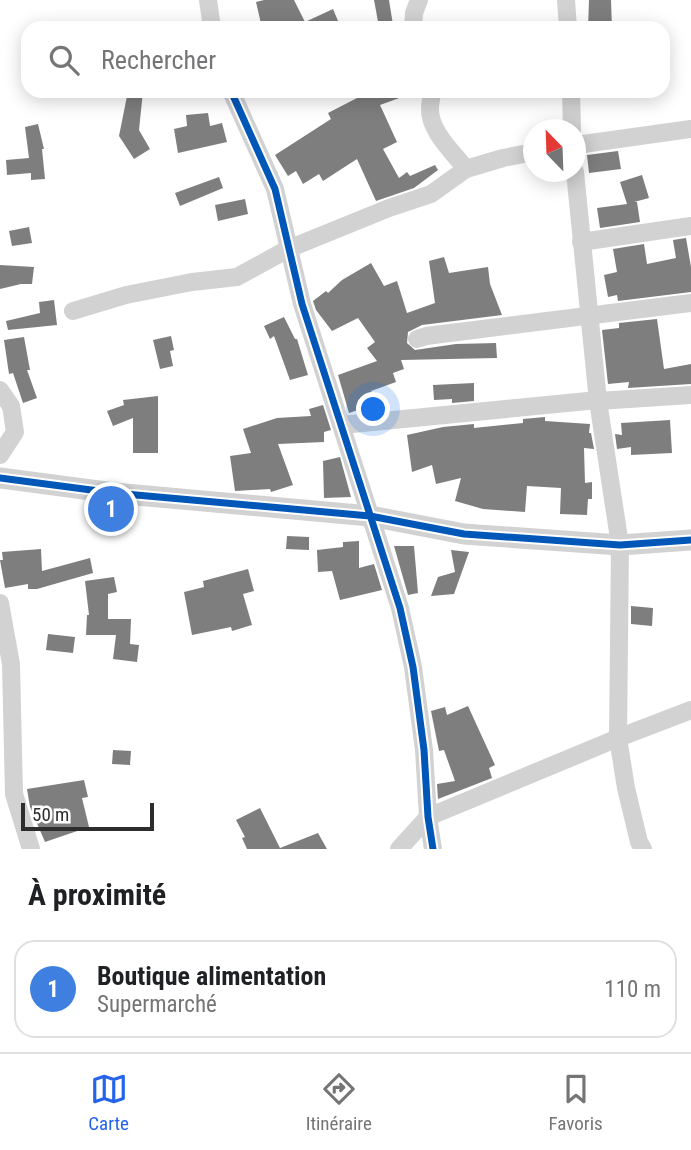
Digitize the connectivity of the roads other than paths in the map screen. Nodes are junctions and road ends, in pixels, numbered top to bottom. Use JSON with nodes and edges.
{"nodes":[{"id":1,"x":208,"y":0,"type":"edge"},
{"id":2,"x":419,"y":0,"type":"edge"},
{"id":3,"x":566,"y":0,"type":"edge"},
{"id":4,"x":211,"y":21,"type":"edge"},
{"id":5,"x":413,"y":21,"type":"edge"},
{"id":6,"x":568,"y":21,"type":"edge"},
{"id":7,"x":234,"y":98,"type":"edge"},
{"id":8,"x":431,"y":98,"type":"edge"},
{"id":9,"x":571,"y":98,"type":"edge"},
{"id":10,"x":572,"y":119,"type":"edge"},
{"id":11,"x":691,"y":129,"type":"edge"},
{"id":12,"x":586,"y":144,"type":"edge"},
{"id":13,"x":523,"y":154,"type":"edge"},
{"id":14,"x":466,"y":169,"type":"junction"},
{"id":15,"x":576,"y":182,"type":"edge"},
{"id":16,"x":691,"y":226,"type":"edge"},
{"id":17,"x":581,"y":242,"type":"junction"},
{"id":18,"x":288,"y":249,"type":"junction"},
{"id":19,"x":691,"y":303,"type":"edge"},
{"id":20,"x":73,"y":311,"type":"dead end"},
{"id":21,"x":590,"y":315,"type":"junction"},
{"id":22,"x":417,"y":340,"type":"dead end"},
{"id":23,"x":0,"y":390,"type":"edge"},
{"id":24,"x":691,"y":395,"type":"edge"},
{"id":25,"x":598,"y":401,"type":"junction"},
{"id":26,"x":342,"y":425,"type":"junction"},
{"id":27,"x":0,"y":455,"type":"edge"},
{"id":28,"x":0,"y":478,"type":"edge"},
{"id":29,"x":370,"y":516,"type":"junction"},
{"id":30,"x":691,"y":540,"type":"edge"},
{"id":31,"x":620,"y":545,"type":"junction"},
{"id":32,"x":0,"y":603,"type":"edge"},
{"id":33,"x":691,"y":710,"type":"edge"},
{"id":34,"x":618,"y":738,"type":"junction"},
{"id":35,"x":428,"y":817,"type":"junction"},
{"id":36,"x":31,"y":849,"type":"edge"},
{"id":37,"x":399,"y":849,"type":"edge"},
{"id":38,"x":433,"y":849,"type":"edge"},
{"id":39,"x":643,"y":849,"type":"edge"}],
"edges":[{"from":1,"to":4,"type":"street"},
{"from":2,"to":5,"type":"street"},
{"from":3,"to":6,"type":"street"},
{"from":7,"to":18,"type":"street"},
{"from":8,"to":14,"type":"street"},
{"from":9,"to":10,"type":"street"},
{"from":11,"to":12,"type":"street"},
{"from":13,"to":14,"type":"street"},
{"from":14,"to":18,"type":"street"},
{"from":15,"to":17,"type":"street"},
{"from":16,"to":17,"type":"street"},
{"from":17,"to":21,"type":"street"},
{"from":18,"to":20,"type":"street"},
{"from":18,"to":26,"type":"street"},
{"from":19,"to":21,"type":"street"},
{"from":21,"to":22,"type":"street"},
{"from":21,"to":25,"type":"street"},
{"from":23,"to":27,"type":"street"},
{"from":24,"to":25,"type":"street"},
{"from":25,"to":26,"type":"street"},
{"from":25,"to":31,"type":"street"},
{"from":26,"to":29,"type":"street"},
{"from":28,"to":29,"type":"street"},
{"from":29,"to":31,"type":"street"},
{"from":29,"to":35,"type":"street"},
{"from":30,"to":31,"type":"street"},
{"from":31,"to":34,"type":"street"},
{"from":32,"to":36,"type":"street"},
{"from":33,"to":34,"type":"street"},
{"from":34,"to":35,"type":"street"},
{"from":34,"to":39,"type":"street"},
{"from":35,"to":37,"type":"street"},
{"from":35,"to":38,"type":"street"}]}
